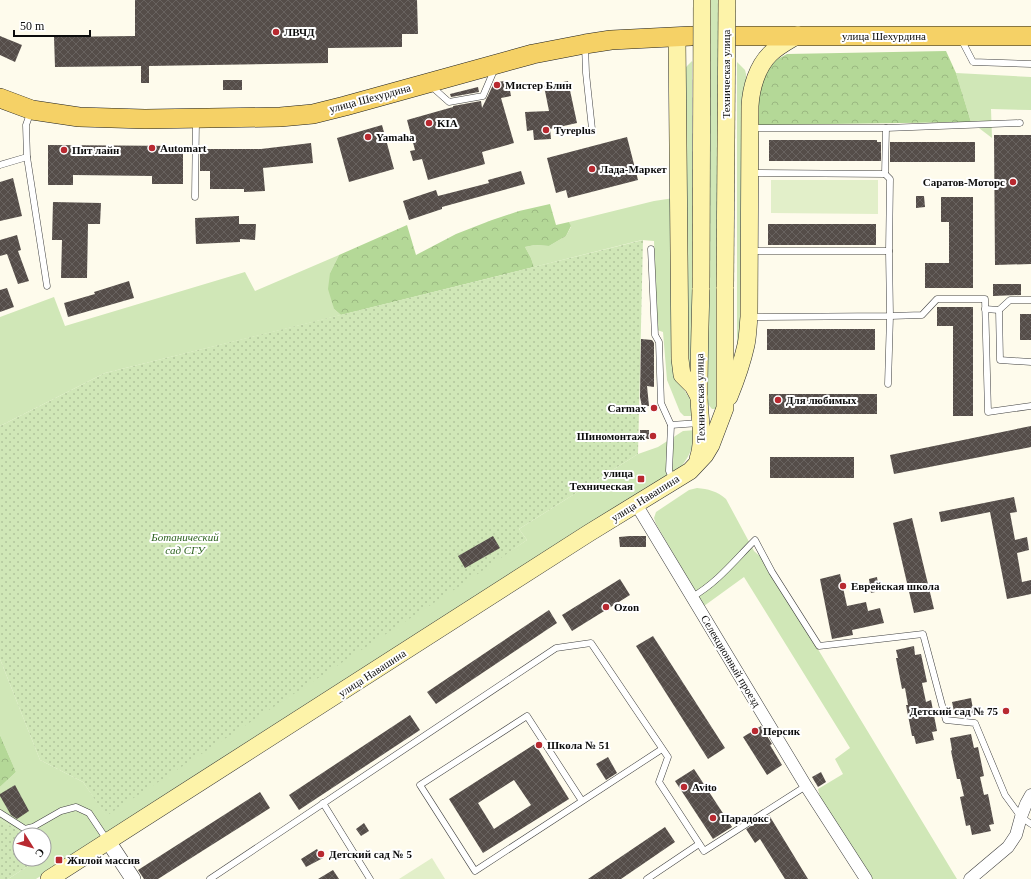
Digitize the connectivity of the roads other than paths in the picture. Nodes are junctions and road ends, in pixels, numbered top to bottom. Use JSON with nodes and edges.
{"nodes":[{"id":1,"x":702,"y":0,"type":"edge"},
{"id":2,"x":727,"y":0,"type":"edge"},
{"id":3,"x":684,"y":36,"type":"joint"},
{"id":4,"x":737,"y":36,"type":"tunnel mouth"},
{"id":5,"x":798,"y":36,"type":"junction"},
{"id":6,"x":959,"y":36,"type":"junction"},
{"id":7,"x":1031,"y":36,"type":"edge"},
{"id":8,"x":585,"y":44,"type":"junction"},
{"id":9,"x":497,"y":64,"type":"junction"},
{"id":10,"x":1031,"y":64,"type":"edge"},
{"id":11,"x":427,"y":83,"type":"junction"},
{"id":12,"x":0,"y":98,"type":"edge"},
{"id":13,"x":38,"y":111,"type":"junction"},
{"id":14,"x":196,"y":119,"type":"junction"},
{"id":15,"x":1020,"y":123,"type":"dead end"},
{"id":16,"x":750,"y":128,"type":"junction"},
{"id":17,"x":886,"y":128,"type":"junction"},
{"id":18,"x":592,"y":129,"type":"dead end"},
{"id":19,"x":28,"y":157,"type":"junction"},
{"id":20,"x":0,"y":164,"type":"edge"},
{"id":21,"x":750,"y":173,"type":"junction"},
{"id":22,"x":885,"y":174,"type":"junction"},
{"id":23,"x":194,"y":197,"type":"dead end"},
{"id":24,"x":651,"y":249,"type":"dead end"},
{"id":25,"x":749,"y":251,"type":"junction"},
{"id":26,"x":889,"y":251,"type":"junction"},
{"id":27,"x":47,"y":286,"type":"dead end"},
{"id":28,"x":1031,"y":300,"type":"edge"},
{"id":29,"x":985,"y":309,"type":"junction"},
{"id":30,"x":999,"y":310,"type":"junction"},
{"id":31,"x":890,"y":316,"type":"junction"},
{"id":32,"x":749,"y":317,"type":"junction"},
{"id":33,"x":1031,"y":362,"type":"edge"},
{"id":34,"x":888,"y":384,"type":"dead end"},
{"id":35,"x":1031,"y":406,"type":"edge"},
{"id":36,"x":700,"y":410,"type":"junction"},
{"id":37,"x":724,"y":410,"type":"junction"},
{"id":38,"x":671,"y":425,"type":"junction"},
{"id":39,"x":696,"y":466,"type":"junction"},
{"id":40,"x":674,"y":481,"type":"junction"},
{"id":41,"x":636,"y":504,"type":"junction"},
{"id":42,"x":692,"y":597,"type":"junction"},
{"id":43,"x":662,"y":750,"type":"junction"},
{"id":44,"x":806,"y":786,"type":"junction"},
{"id":45,"x":1031,"y":795,"type":"edge"},
{"id":46,"x":582,"y":802,"type":"junction"},
{"id":47,"x":324,"y":803,"type":"junction"},
{"id":48,"x":0,"y":813,"type":"edge"},
{"id":49,"x":1021,"y":817,"type":"junction"},
{"id":50,"x":1031,"y":824,"type":"edge"},
{"id":51,"x":108,"y":841,"type":"junction"},
{"id":52,"x":700,"y":844,"type":"junction"},
{"id":53,"x":48,"y":879,"type":"edge"},
{"id":54,"x":133,"y":879,"type":"edge"},
{"id":55,"x":210,"y":879,"type":"edge"},
{"id":56,"x":370,"y":879,"type":"edge"},
{"id":57,"x":647,"y":879,"type":"edge"},
{"id":58,"x":866,"y":879,"type":"edge"},
{"id":59,"x":970,"y":879,"type":"edge"}],
"edges":[{"from":1,"to":36,"type":"main road","name":"Техническая улица","bridge":true},
{"from":2,"to":37,"type":"main road","name":"Техническая улица","bridge":true},
{"from":3,"to":8,"type":"main road","name":"улица Шехурдина"},
{"from":3,"to":36,"type":"main road"},
{"from":4,"to":5,"type":"main road","name":"улица Шехурдина"},
{"from":5,"to":6,"type":"main road","name":"улица Шехурдина"},
{"from":5,"to":16,"type":"main road"},
{"from":6,"to":7,"type":"main road","name":"улица Шехурдина"},
{"from":6,"to":10,"type":"lane"},
{"from":8,"to":9,"type":"main road","name":"улица Шехурдина"},
{"from":8,"to":18,"type":"lane"},
{"from":9,"to":11,"type":"main road","name":"улица Шехурдина"},
{"from":9,"to":11,"type":"lane"},
{"from":11,"to":14,"type":"main road","name":"улица Шехурдина"},
{"from":12,"to":13,"type":"main road","name":"улица Шехурдина"},
{"from":13,"to":14,"type":"main road","name":"улица Шехурдина"},
{"from":13,"to":19,"type":"lane"},
{"from":14,"to":23,"type":"lane"},
{"from":15,"to":17,"type":"lane"},
{"from":16,"to":17,"type":"lane"},
{"from":16,"to":21,"type":"main road"},
{"from":17,"to":22,"type":"lane"},
{"from":19,"to":20,"type":"lane"},
{"from":19,"to":27,"type":"lane"},
{"from":21,"to":22,"type":"lane"},
{"from":21,"to":25,"type":"main road"},
{"from":22,"to":26,"type":"lane"},
{"from":24,"to":38,"type":"lane"},
{"from":25,"to":26,"type":"lane"},
{"from":25,"to":32,"type":"main road"},
{"from":26,"to":31,"type":"lane"},
{"from":28,"to":30,"type":"lane"},
{"from":29,"to":30,"type":"lane"},
{"from":29,"to":31,"type":"lane"},
{"from":29,"to":35,"type":"lane"},
{"from":30,"to":33,"type":"lane"},
{"from":31,"to":32,"type":"lane"},
{"from":31,"to":34,"type":"lane"},
{"from":32,"to":37,"type":"main road"},
{"from":36,"to":37,"type":"street"},
{"from":36,"to":38,"type":"lane"},
{"from":36,"to":39,"type":"main road","name":"Техническая улица"},
{"from":37,"to":39,"type":"main road","name":"Техническая улица"},
{"from":38,"to":40,"type":"lane"},
{"from":39,"to":40,"type":"main road","name":"улица Навашина"},
{"from":40,"to":41,"type":"main road","name":"улица Навашина"},
{"from":41,"to":42,"type":"street","name":"Селекционный проезд"},
{"from":41,"to":51,"type":"main road","name":"улица Навашина"},
{"from":42,"to":44,"type":"street","name":"Селекционный проезд"},
{"from":42,"to":49,"type":"lane"},
{"from":43,"to":46,"type":"lane"},
{"from":43,"to":47,"type":"lane"},
{"from":43,"to":52,"type":"lane"},
{"from":44,"to":52,"type":"lane"},
{"from":44,"to":58,"type":"street","name":"Селекционный проезд"},
{"from":45,"to":49,"type":"street"},
{"from":46,"to":46,"type":"lane"},
{"from":47,"to":55,"type":"lane"},
{"from":47,"to":56,"type":"lane"},
{"from":48,"to":51,"type":"lane"},
{"from":49,"to":50,"type":"lane"},
{"from":49,"to":59,"type":"street"},
{"from":51,"to":53,"type":"main road","name":"улица Навашина"},
{"from":51,"to":54,"type":"street"},
{"from":52,"to":57,"type":"lane"}]}
